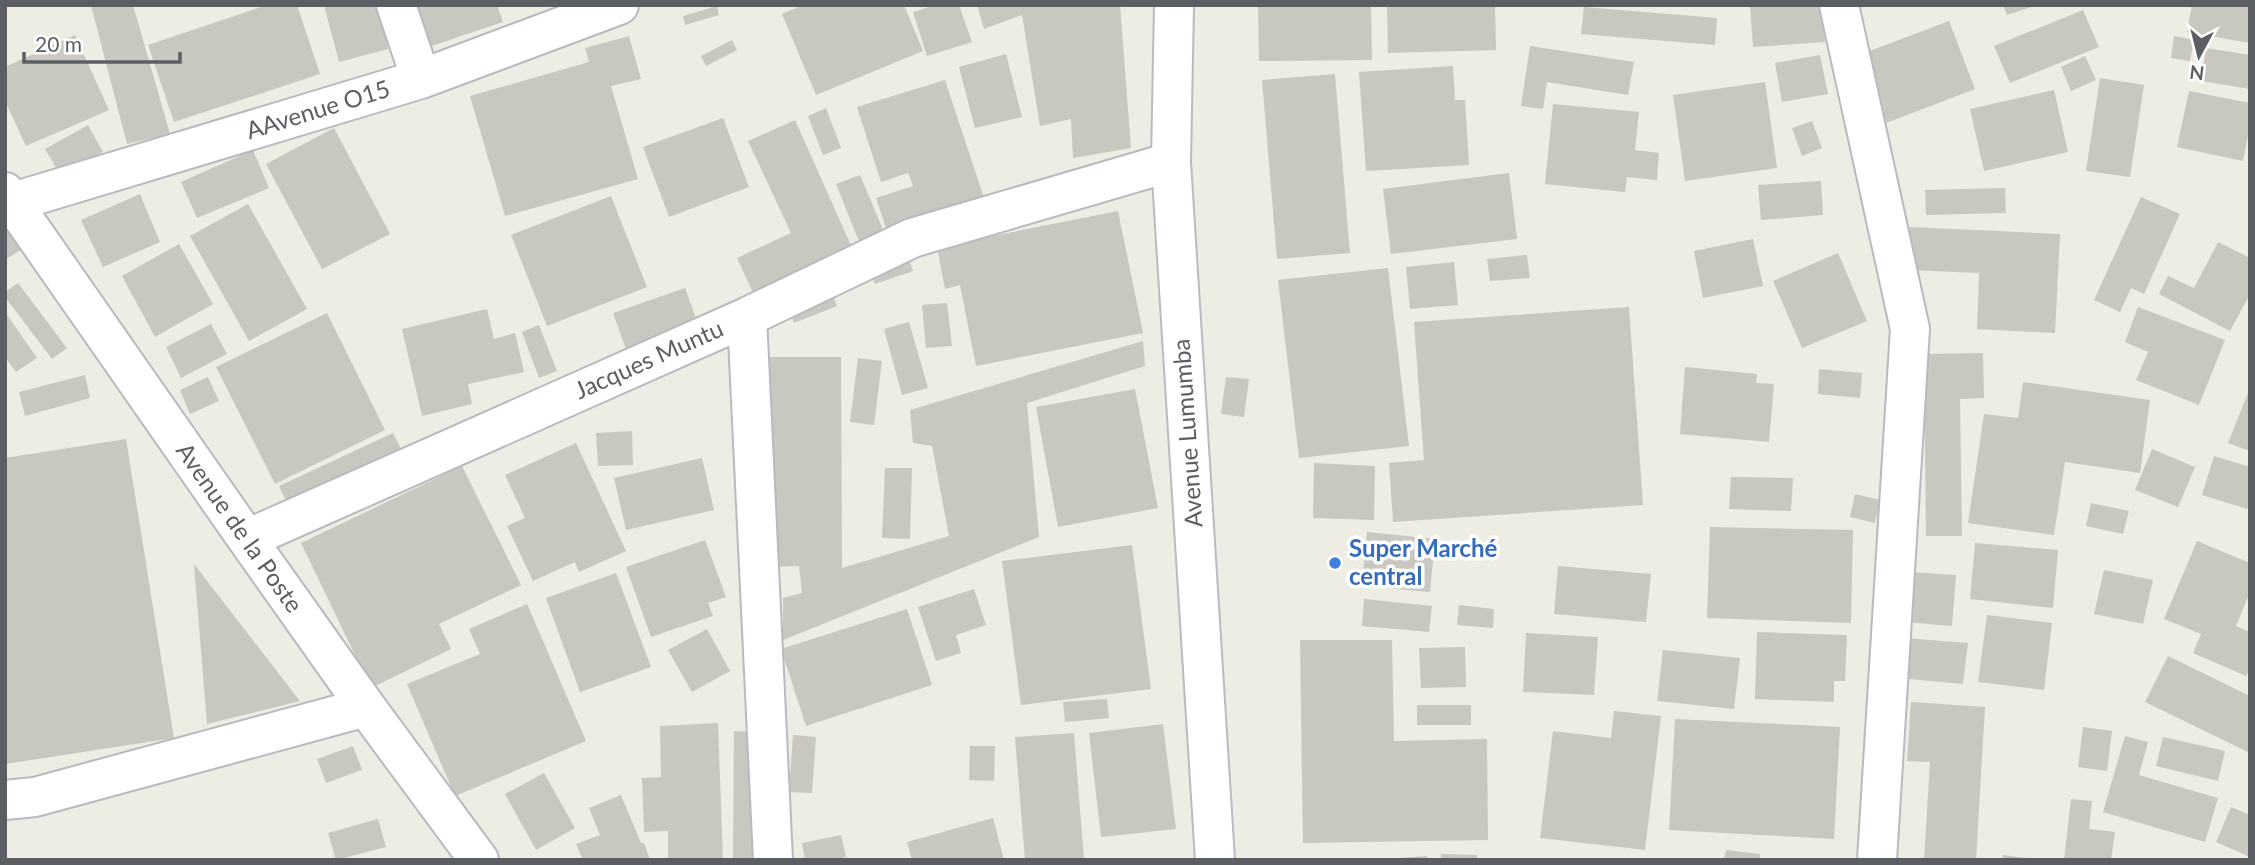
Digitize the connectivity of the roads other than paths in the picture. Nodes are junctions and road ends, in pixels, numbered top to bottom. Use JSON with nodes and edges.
{"nodes":[{"id":1,"x":396,"y":5,"type":"edge"},
{"id":2,"x":619,"y":5,"type":"edge"},
{"id":3,"x":1174,"y":5,"type":"edge"},
{"id":4,"x":1839,"y":5,"type":"edge"},
{"id":5,"x":421,"y":79,"type":"junction"},
{"id":6,"x":1171,"y":162,"type":"junction"},
{"id":7,"x":9,"y":197,"type":"edge"},
{"id":8,"x":747,"y":317,"type":"junction"},
{"id":9,"x":247,"y":540,"type":"junction"},
{"id":10,"x":366,"y":707,"type":"junction"},
{"id":11,"x":5,"y":800,"type":"edge"},
{"id":12,"x":479,"y":860,"type":"edge"},
{"id":13,"x":773,"y":860,"type":"edge"},
{"id":14,"x":1215,"y":860,"type":"edge"},
{"id":15,"x":1877,"y":860,"type":"edge"}],
"edges":[{"from":1,"to":5,"type":"street"},
{"from":2,"to":5,"type":"street","name":"AAvenue O15"},
{"from":3,"to":6,"type":"street","name":"Avenue Lumumba"},
{"from":4,"to":15,"type":"street"},
{"from":5,"to":7,"type":"street","name":"AAvenue O15"},
{"from":6,"to":8,"type":"street"},
{"from":6,"to":14,"type":"street","name":"Avenue Lumumba"},
{"from":7,"to":9,"type":"street","name":"Avenue de la Poste"},
{"from":8,"to":9,"type":"street","name":"Jacques Muntu"},
{"from":8,"to":13,"type":"street","name":"Jacques Muntu"},
{"from":9,"to":10,"type":"street","name":"Avenue de la Poste"},
{"from":10,"to":11,"type":"street"},
{"from":10,"to":12,"type":"street","name":"Avenue de la Poste"}]}
